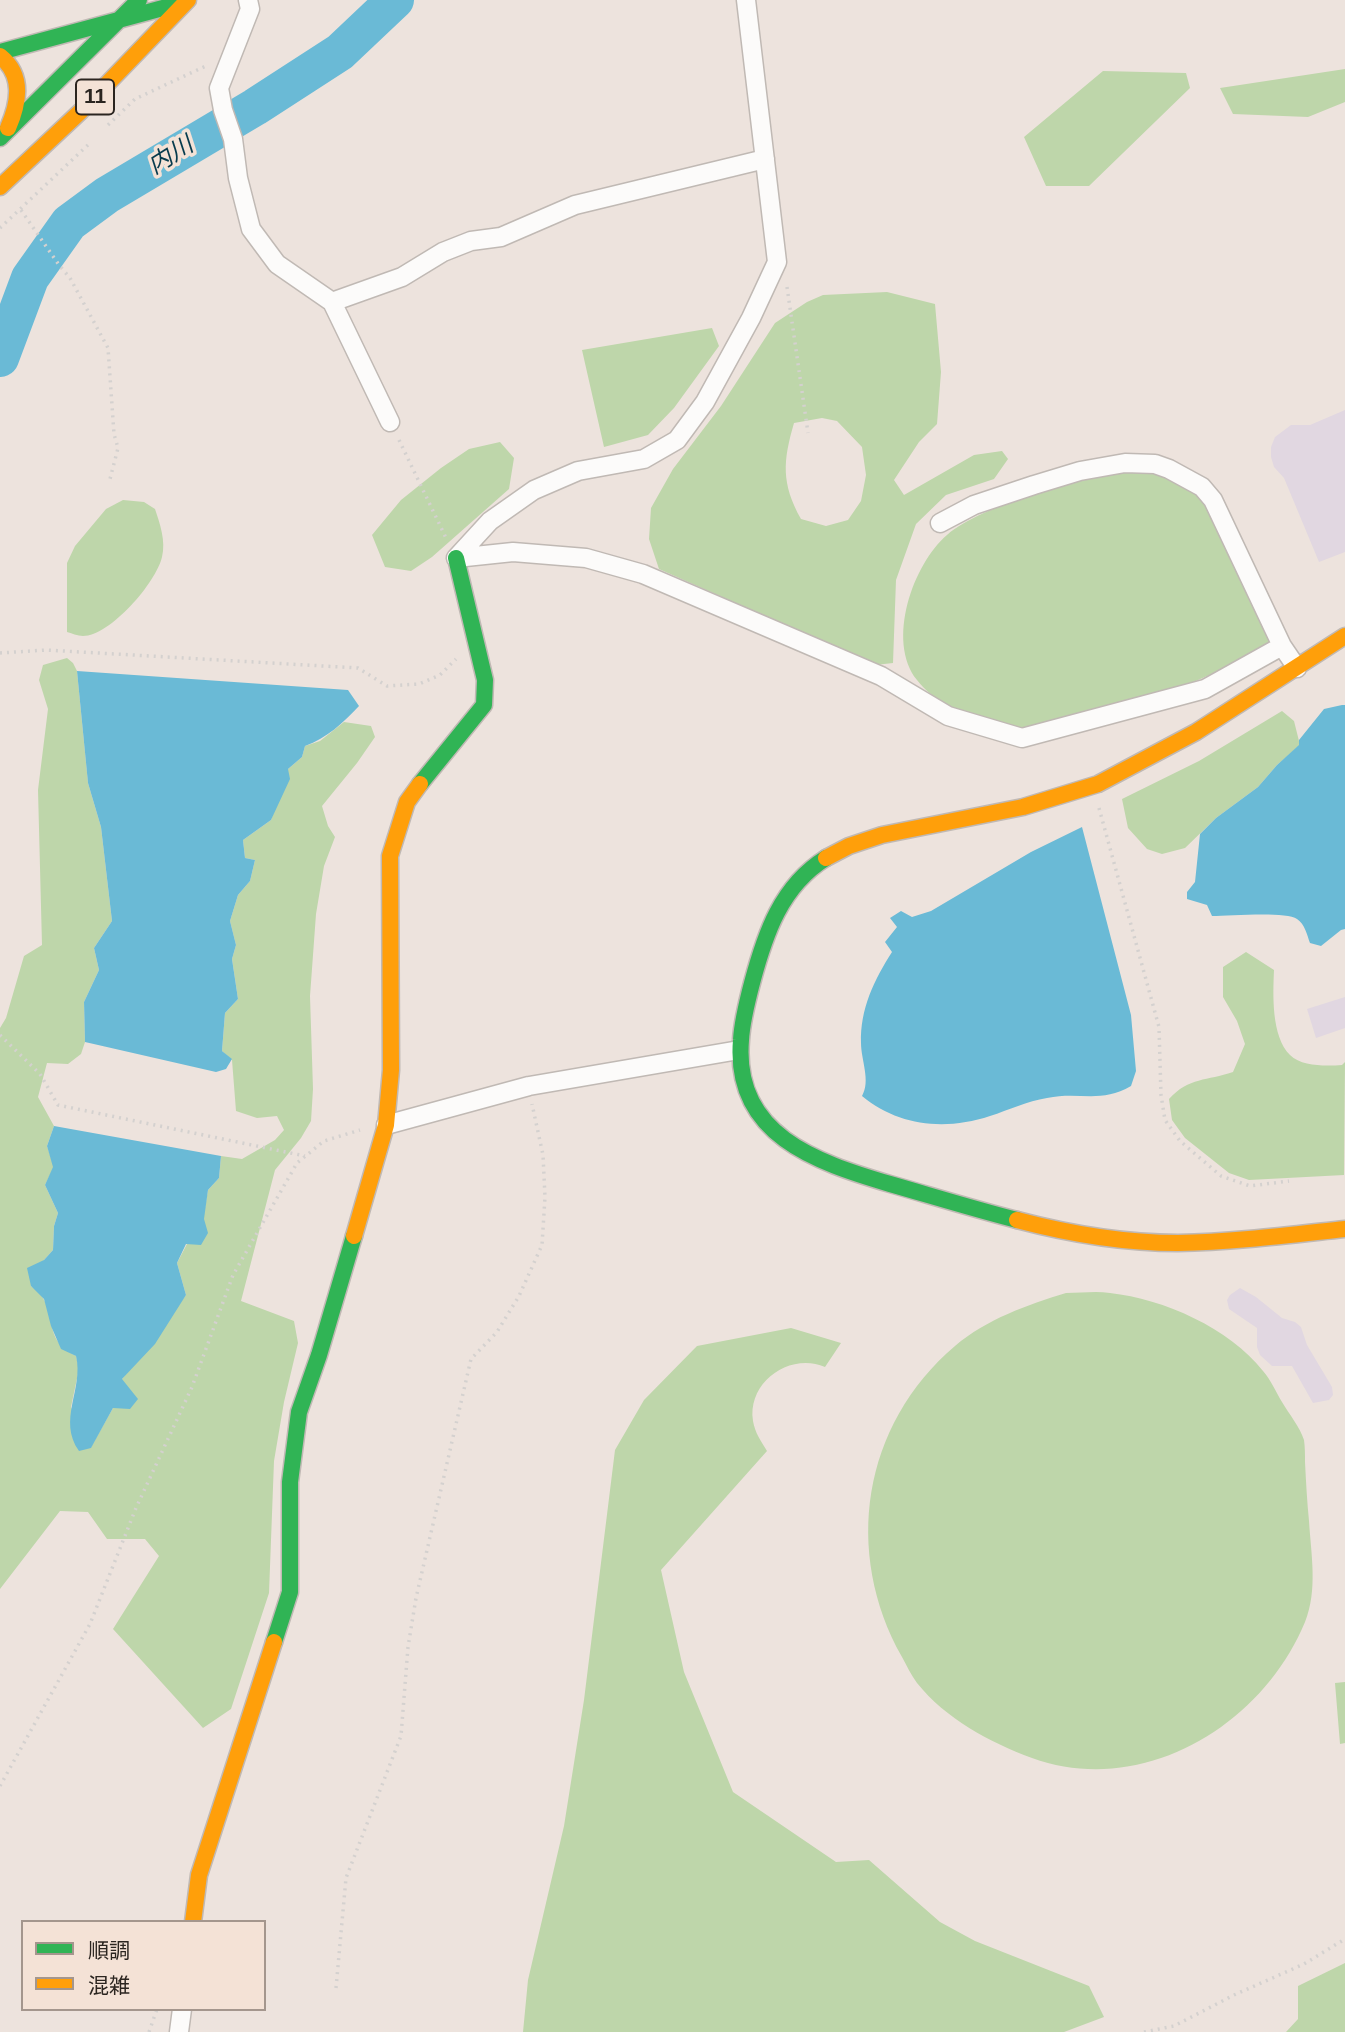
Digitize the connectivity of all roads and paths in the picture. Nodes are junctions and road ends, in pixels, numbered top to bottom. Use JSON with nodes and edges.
{"nodes":[{"id":1,"x":139,"y":0,"type":"edge"},
{"id":2,"x":248,"y":0,"type":"edge"},
{"id":3,"x":746,"y":0,"type":"edge"},
{"id":4,"x":189,"y":1,"type":"edge"},
{"id":5,"x":118,"y":22,"type":"junction"},
{"id":6,"x":234,"y":52,"type":"junction"},
{"id":7,"x":0,"y":54,"type":"edge"},
{"id":8,"x":107,"y":127,"type":"dead end"},
{"id":9,"x":3,"y":135,"type":"edge"},
{"id":10,"x":97,"y":136,"type":"dead end"},
{"id":11,"x":765,"y":159,"type":"junction"},
{"id":12,"x":0,"y":187,"type":"edge"},
{"id":13,"x":21,"y":210,"type":"junction"},
{"id":14,"x":0,"y":228,"type":"edge"},
{"id":15,"x":777,"y":262,"type":"junction"},
{"id":16,"x":332,"y":302,"type":"junction"},
{"id":17,"x":390,"y":422,"type":"joint"},
{"id":18,"x":808,"y":433,"type":"dead end"},
{"id":19,"x":109,"y":483,"type":"dead end"},
{"id":20,"x":940,"y":523,"type":"dead end"},
{"id":21,"x":456,"y":558,"type":"junction"},
{"id":22,"x":1344,"y":639,"type":"edge"},
{"id":23,"x":475,"y":640,"type":"junction"},
{"id":24,"x":1282,"y":646,"type":"junction"},
{"id":25,"x":0,"y":653,"type":"edge"},
{"id":26,"x":1297,"y":668,"type":"junction"},
{"id":27,"x":1093,"y":786,"type":"junction"},
{"id":28,"x":0,"y":1035,"type":"edge"},
{"id":29,"x":739,"y":1050,"type":"junction"},
{"id":30,"x":528,"y":1086,"type":"junction"},
{"id":31,"x":386,"y":1125,"type":"junction"},
{"id":32,"x":305,"y":1156,"type":"junction"},
{"id":33,"x":1289,"y":1181,"type":"dead end"},
{"id":34,"x":1345,"y":1229,"type":"edge"},
{"id":35,"x":0,"y":1786,"type":"edge"},
{"id":36,"x":193,"y":1920,"type":"edge"},
{"id":37,"x":1345,"y":1939,"type":"edge"},
{"id":38,"x":336,"y":1988,"type":"dead end"},
{"id":39,"x":156,"y":2011,"type":"edge"},
{"id":40,"x":182,"y":2011,"type":"edge"},
{"id":41,"x":149,"y":2032,"type":"edge"},
{"id":42,"x":179,"y":2032,"type":"edge"},
{"id":43,"x":1144,"y":2032,"type":"edge"}],
"edges":[{"from":1,"to":5,"type":"main road","number":"11"},
{"from":2,"to":6,"type":"street"},
{"from":3,"to":11,"type":"street"},
{"from":4,"to":5,"type":"main road"},
{"from":4,"to":12,"type":"main road","number":"11"},
{"from":5,"to":7,"type":"main road"},
{"from":5,"to":9,"type":"main road","number":"11"},
{"from":6,"to":8,"type":"path"},
{"from":6,"to":16,"type":"street"},
{"from":7,"to":9,"type":"main road"},
{"from":10,"to":13,"type":"path"},
{"from":11,"to":15,"type":"street"},
{"from":11,"to":16,"type":"street"},
{"from":13,"to":14,"type":"path"},
{"from":13,"to":19,"type":"path"},
{"from":15,"to":18,"type":"path"},
{"from":15,"to":21,"type":"street"},
{"from":16,"to":17,"type":"street"},
{"from":17,"to":21,"type":"path"},
{"from":20,"to":24,"type":"street"},
{"from":21,"to":23,"type":"main road"},
{"from":21,"to":24,"type":"street"},
{"from":22,"to":26,"type":"main road"},
{"from":23,"to":25,"type":"path"},
{"from":23,"to":31,"type":"main road"},
{"from":24,"to":26,"type":"street"},
{"from":26,"to":27,"type":"main road"},
{"from":27,"to":29,"type":"main road"},
{"from":27,"to":33,"type":"path"},
{"from":28,"to":32,"type":"path"},
{"from":29,"to":30,"type":"street"},
{"from":29,"to":34,"type":"main road"},
{"from":30,"to":31,"type":"street"},
{"from":30,"to":38,"type":"path"},
{"from":31,"to":32,"type":"path"},
{"from":31,"to":36,"type":"main road"},
{"from":32,"to":35,"type":"path"},
{"from":37,"to":43,"type":"path"},
{"from":39,"to":41,"type":"path"},
{"from":40,"to":42,"type":"street"}]}
